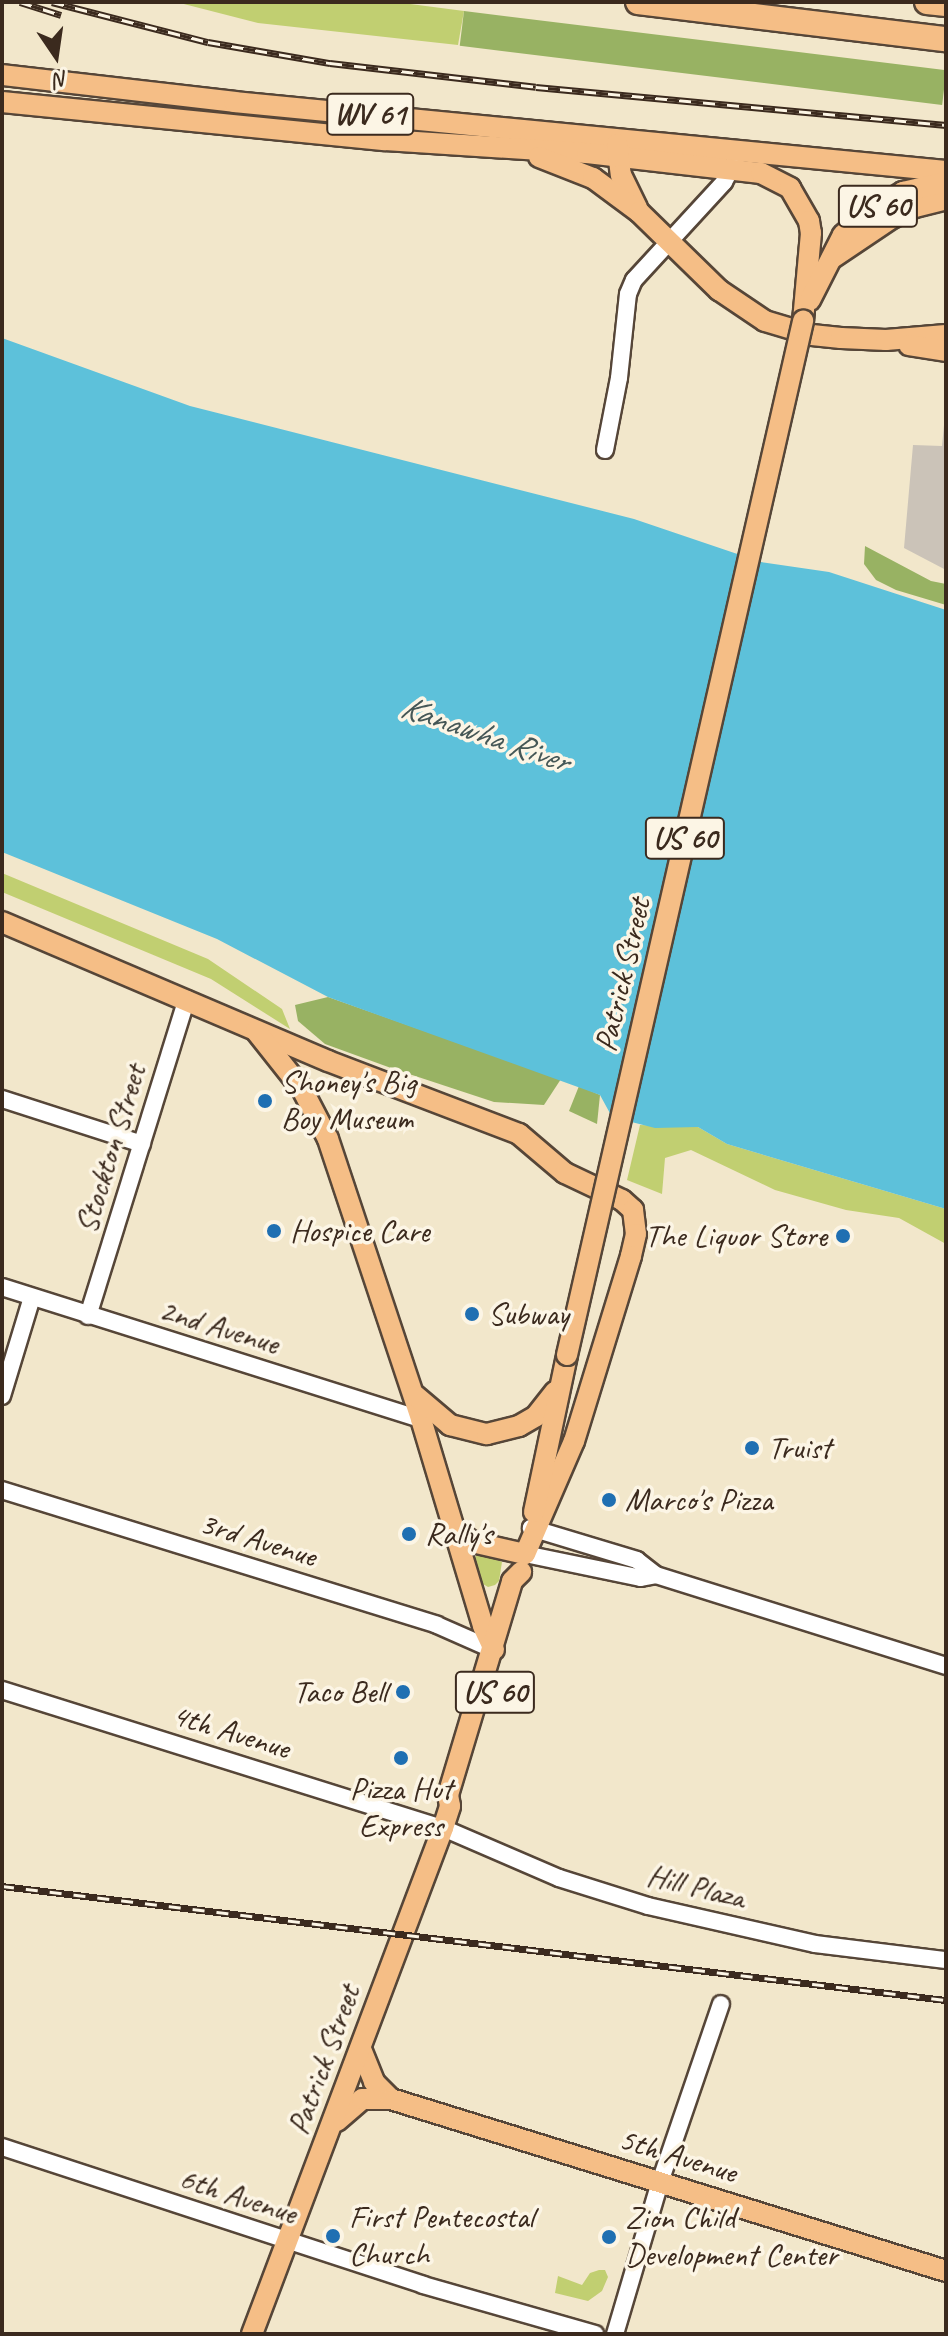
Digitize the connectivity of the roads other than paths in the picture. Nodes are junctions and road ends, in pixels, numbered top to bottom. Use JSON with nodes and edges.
{"nodes":[{"id":1,"x":638,"y":2,"type":"edge"},
{"id":2,"x":927,"y":2,"type":"edge"},
{"id":3,"x":946,"y":4,"type":"edge"},
{"id":4,"x":946,"y":39,"type":"edge"},
{"id":5,"x":2,"y":75,"type":"edge"},
{"id":6,"x":2,"y":102,"type":"edge"},
{"id":7,"x":484,"y":145,"type":"junction"},
{"id":8,"x":617,"y":147,"type":"junction"},
{"id":9,"x":736,"y":160,"type":"junction"},
{"id":10,"x":946,"y":171,"type":"edge"},
{"id":11,"x":946,"y":182,"type":"edge"},
{"id":12,"x":946,"y":199,"type":"edge"},
{"id":13,"x":946,"y":205,"type":"edge"},
{"id":14,"x":915,"y":207,"type":"junction"},
{"id":15,"x":639,"y":212,"type":"junction"},
{"id":16,"x":668,"y":241,"type":"junction"},
{"id":17,"x":822,"y":261,"type":"junction"},
{"id":18,"x":946,"y":335,"type":"edge"},
{"id":19,"x":886,"y":340,"type":"junction"},
{"id":20,"x":946,"y":351,"type":"edge"},
{"id":21,"x":605,"y":450,"type":"dead end"},
{"id":22,"x":2,"y":922,"type":"edge"},
{"id":23,"x":187,"y":999,"type":"junction"},
{"id":24,"x":256,"y":1031,"type":"junction"},
{"id":25,"x":328,"y":1061,"type":"junction"},
{"id":26,"x":294,"y":1079,"type":"junction"},
{"id":27,"x":2,"y":1099,"type":"edge"},
{"id":28,"x":142,"y":1144,"type":"junction"},
{"id":29,"x":2,"y":1287,"type":"edge"},
{"id":30,"x":32,"y":1297,"type":"junction"},
{"id":31,"x":88,"y":1316,"type":"junction"},
{"id":32,"x":560,"y":1385,"type":"junction"},
{"id":33,"x":411,"y":1389,"type":"junction"},
{"id":34,"x":2,"y":1396,"type":"edge"},
{"id":35,"x":421,"y":1419,"type":"junction"},
{"id":36,"x":2,"y":1490,"type":"edge"},
{"id":37,"x":451,"y":1526,"type":"junction"},
{"id":38,"x":533,"y":1529,"type":"junction"},
{"id":39,"x":523,"y":1563,"type":"junction"},
{"id":40,"x":656,"y":1575,"type":"junction"},
{"id":41,"x":494,"y":1650,"type":"junction"},
{"id":42,"x":946,"y":1666,"type":"edge"},
{"id":43,"x":2,"y":1690,"type":"edge"},
{"id":44,"x":450,"y":1806,"type":"junction"},
{"id":45,"x":443,"y":1828,"type":"junction"},
{"id":46,"x":946,"y":1960,"type":"edge"},
{"id":47,"x":721,"y":2004,"type":"dead end"},
{"id":48,"x":361,"y":2049,"type":"junction"},
{"id":49,"x":391,"y":2099,"type":"junction"},
{"id":50,"x":332,"y":2127,"type":"junction"},
{"id":51,"x":2,"y":2147,"type":"edge"},
{"id":52,"x":660,"y":2182,"type":"junction"},
{"id":53,"x":288,"y":2241,"type":"junction"},
{"id":54,"x":946,"y":2271,"type":"edge"},
{"id":55,"x":257,"y":2332,"type":"edge"},
{"id":56,"x":595,"y":2334,"type":"edge"},
{"id":57,"x":615,"y":2334,"type":"edge"}],
"edges":[{"from":1,"to":4,"type":"highway"},
{"from":2,"to":3,"type":"highway"},
{"from":5,"to":8,"type":"main road","number":"WV 61"},
{"from":6,"to":7,"type":"main road","number":"WV 61"},
{"from":7,"to":8,"type":"main road","number":"WV 61"},
{"from":7,"to":15,"type":"main road"},
{"from":8,"to":9,"type":"main road","number":"WV 61"},
{"from":8,"to":15,"type":"main road"},
{"from":9,"to":10,"type":"main road"},
{"from":9,"to":16,"type":"street"},
{"from":9,"to":17,"type":"main road"},
{"from":11,"to":17,"type":"main road","name":"Patrick Street","number":"US 60"},
{"from":12,"to":14,"type":"main road","number":"US 60"},
{"from":13,"to":14,"type":"main road"},
{"from":14,"to":17,"type":"main road","number":"US 60"},
{"from":15,"to":16,"type":"main road"},
{"from":16,"to":19,"type":"main road"},
{"from":16,"to":21,"type":"street"},
{"from":17,"to":32,"type":"main road","name":"Patrick Street","number":"US 60","bridge":true},
{"from":18,"to":19,"type":"main road"},
{"from":19,"to":20,"type":"main road"},
{"from":22,"to":23,"type":"main road"},
{"from":23,"to":24,"type":"main road"},
{"from":23,"to":28,"type":"street","name":"Stockton Street"},
{"from":24,"to":25,"type":"main road"},
{"from":24,"to":26,"type":"main road"},
{"from":25,"to":26,"type":"main road"},
{"from":25,"to":38,"type":"main road"},
{"from":26,"to":33,"type":"main road"},
{"from":27,"to":28,"type":"street"},
{"from":28,"to":31,"type":"street","name":"Stockton Street"},
{"from":29,"to":30,"type":"street","name":"2nd Avenue"},
{"from":30,"to":31,"type":"street","name":"2nd Avenue"},
{"from":30,"to":34,"type":"street"},
{"from":31,"to":35,"type":"street","name":"2nd Avenue"},
{"from":32,"to":33,"type":"main road"},
{"from":32,"to":38,"type":"main road","name":"Patrick Street","number":"US 60"},
{"from":33,"to":35,"type":"main road"},
{"from":35,"to":37,"type":"main road"},
{"from":36,"to":41,"type":"street","name":"3rd Avenue"},
{"from":37,"to":39,"type":"main road"},
{"from":37,"to":41,"type":"main road"},
{"from":38,"to":39,"type":"main road"},
{"from":38,"to":40,"type":"street"},
{"from":39,"to":40,"type":"street"},
{"from":39,"to":41,"type":"main road","name":"Patrick Street","number":"US 60"},
{"from":39,"to":44,"type":"main road","name":"Patrick Street","number":"US 60"},
{"from":40,"to":42,"type":"street"},
{"from":41,"to":44,"type":"main road","name":"Patrick Street","number":"US 60"},
{"from":43,"to":45,"type":"street","name":"4th Avenue"},
{"from":44,"to":45,"type":"main road","name":"Patrick Street","number":"US 60"},
{"from":45,"to":46,"type":"street","name":"Hill Plaza"},
{"from":45,"to":48,"type":"main road","name":"Patrick Street","number":"US 60"},
{"from":47,"to":52,"type":"street"},
{"from":48,"to":49,"type":"main road"},
{"from":48,"to":50,"type":"main road","name":"Patrick Street","number":"US 60"},
{"from":49,"to":50,"type":"main road"},
{"from":49,"to":52,"type":"main road","name":"5th Avenue"},
{"from":50,"to":53,"type":"main road","name":"Patrick Street","number":"US 60"},
{"from":51,"to":53,"type":"street","name":"6th Avenue"},
{"from":52,"to":54,"type":"main road","name":"5th Avenue"},
{"from":52,"to":57,"type":"street"},
{"from":53,"to":55,"type":"main road","name":"Patrick Street","number":"US 60"},
{"from":53,"to":56,"type":"street","name":"6th Avenue"}]}
